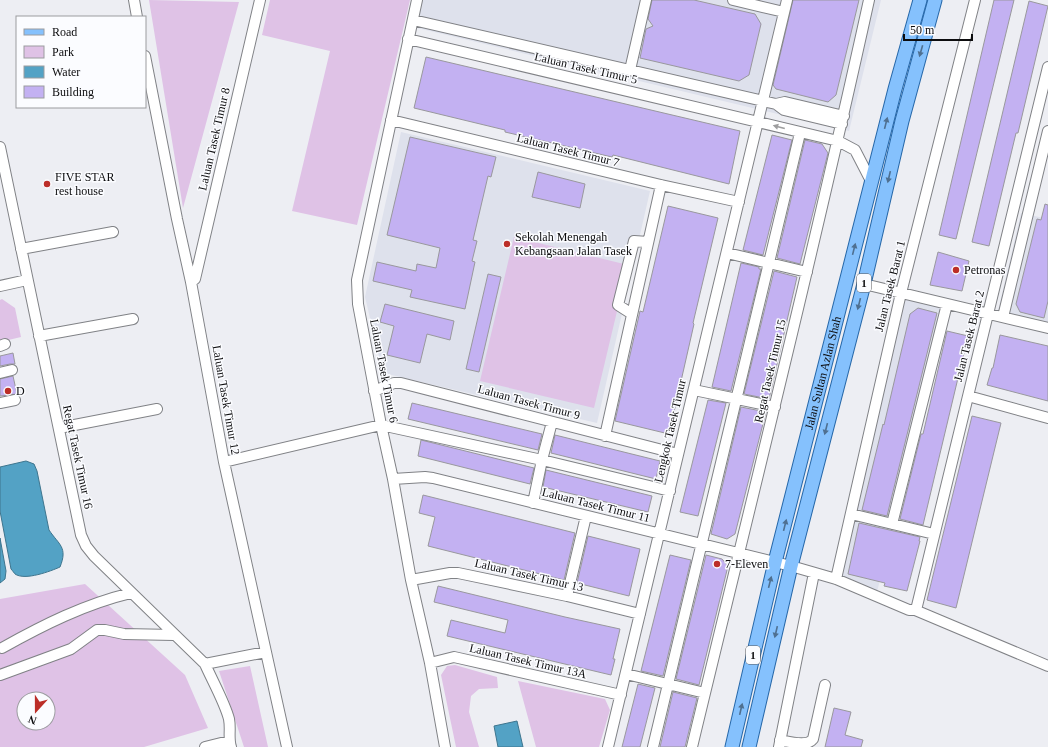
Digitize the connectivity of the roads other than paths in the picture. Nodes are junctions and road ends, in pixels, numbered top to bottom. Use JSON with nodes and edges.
{"nodes":[{"id":1,"x":134,"y":0,"type":"edge"},
{"id":2,"x":260,"y":0,"type":"edge"},
{"id":3,"x":417,"y":0,"type":"edge"},
{"id":4,"x":646,"y":0,"type":"edge"},
{"id":5,"x":733,"y":0,"type":"edge"},
{"id":6,"x":787,"y":0,"type":"edge"},
{"id":7,"x":869,"y":0,"type":"edge"},
{"id":8,"x":920,"y":0,"type":"edge"},
{"id":9,"x":935,"y":0,"type":"edge"},
{"id":10,"x":975,"y":0,"type":"edge"},
{"id":11,"x":784,"y":12,"type":"junction"},
{"id":12,"x":137,"y":16,"type":"edge"},
{"id":13,"x":412,"y":20,"type":"junction"},
{"id":14,"x":408,"y":39,"type":"junction"},
{"id":15,"x":146,"y":61,"type":"edge"},
{"id":16,"x":1048,"y":67,"type":"edge"},
{"id":17,"x":630,"y":70,"type":"junction"},
{"id":18,"x":763,"y":101,"type":"junction"},
{"id":19,"x":391,"y":120,"type":"junction"},
{"id":20,"x":843,"y":120,"type":"junction"},
{"id":21,"x":757,"y":121,"type":"junction"},
{"id":22,"x":1048,"y":131,"type":"edge"},
{"id":23,"x":800,"y":133,"type":"junction"},
{"id":24,"x":838,"y":141,"type":"junction"},
{"id":25,"x":0,"y":148,"type":"edge"},
{"id":26,"x":871,"y":181,"type":"junction"},
{"id":27,"x":661,"y":186,"type":"junction"},
{"id":28,"x":738,"y":202,"type":"junction"},
{"id":29,"x":113,"y":232,"type":"dead end"},
{"id":30,"x":648,"y":242,"type":"junction"},
{"id":31,"x":21,"y":249,"type":"junction"},
{"id":32,"x":727,"y":253,"type":"junction"},
{"id":33,"x":769,"y":263,"type":"junction"},
{"id":34,"x":807,"y":272,"type":"junction"},
{"id":35,"x":27,"y":280,"type":"junction"},
{"id":36,"x":191,"y":282,"type":"junction"},
{"id":37,"x":864,"y":284,"type":"junction"},
{"id":38,"x":0,"y":286,"type":"edge"},
{"id":39,"x":901,"y":293,"type":"junction"},
{"id":40,"x":947,"y":304,"type":"junction"},
{"id":41,"x":632,"y":314,"type":"junction"},
{"id":42,"x":988,"y":314,"type":"junction"},
{"id":43,"x":1003,"y":317,"type":"junction"},
{"id":44,"x":132,"y":319,"type":"dead end"},
{"id":45,"x":1047,"y":325,"type":"edge"},
{"id":46,"x":39,"y":336,"type":"junction"},
{"id":47,"x":12,"y":370,"type":"dead end"},
{"id":48,"x":0,"y":373,"type":"edge"},
{"id":49,"x":694,"y":390,"type":"junction"},
{"id":50,"x":374,"y":391,"type":"junction"},
{"id":51,"x":968,"y":396,"type":"junction"},
{"id":52,"x":737,"y":398,"type":"junction"},
{"id":53,"x":15,"y":400,"type":"dead end"},
{"id":54,"x":0,"y":403,"type":"edge"},
{"id":55,"x":775,"y":407,"type":"junction"},
{"id":56,"x":157,"y":409,"type":"dead end"},
{"id":57,"x":1048,"y":418,"type":"edge"},
{"id":58,"x":552,"y":422,"type":"junction"},
{"id":59,"x":381,"y":425,"type":"junction"},
{"id":60,"x":59,"y":428,"type":"junction"},
{"id":61,"x":605,"y":436,"type":"junction"},
{"id":62,"x":678,"y":454,"type":"junction"},
{"id":63,"x":542,"y":460,"type":"junction"},
{"id":64,"x":224,"y":462,"type":"junction"},
{"id":65,"x":393,"y":479,"type":"junction"},
{"id":66,"x":670,"y":491,"type":"junction"},
{"id":67,"x":533,"y":503,"type":"junction"},
{"id":68,"x":851,"y":514,"type":"junction"},
{"id":69,"x":586,"y":516,"type":"junction"},
{"id":70,"x":892,"y":524,"type":"junction"},
{"id":71,"x":659,"y":534,"type":"junction"},
{"id":72,"x":934,"y":534,"type":"junction"},
{"id":73,"x":702,"y":544,"type":"junction"},
{"id":74,"x":740,"y":554,"type":"junction"},
{"id":75,"x":775,"y":562,"type":"junction"},
{"id":76,"x":791,"y":566,"type":"junction"},
{"id":77,"x":814,"y":573,"type":"junction"},
{"id":78,"x":836,"y":579,"type":"junction"},
{"id":79,"x":411,"y":580,"type":"junction"},
{"id":80,"x":131,"y":593,"type":"junction"},
{"id":81,"x":566,"y":596,"type":"junction"},
{"id":82,"x":914,"y":610,"type":"junction"},
{"id":83,"x":640,"y":614,"type":"junction"},
{"id":84,"x":174,"y":635,"type":"junction"},
{"id":85,"x":2,"y":648,"type":"dead end"},
{"id":86,"x":266,"y":652,"type":"junction"},
{"id":87,"x":430,"y":662,"type":"junction"},
{"id":88,"x":205,"y":664,"type":"junction"},
{"id":89,"x":1048,"y":666,"type":"edge"},
{"id":90,"x":626,"y":674,"type":"junction"},
{"id":91,"x":0,"y":675,"type":"edge"},
{"id":92,"x":668,"y":684,"type":"junction"},
{"id":93,"x":825,"y":685,"type":"dead end"},
{"id":94,"x":705,"y":692,"type":"junction"},
{"id":95,"x":621,"y":695,"type":"junction"},
{"id":96,"x":779,"y":743,"type":"edge"},
{"id":97,"x":230,"y":744,"type":"edge"},
{"id":98,"x":205,"y":747,"type":"edge"},
{"id":99,"x":287,"y":747,"type":"edge"},
{"id":100,"x":445,"y":747,"type":"edge"},
{"id":101,"x":608,"y":747,"type":"edge"},
{"id":102,"x":653,"y":747,"type":"edge"},
{"id":103,"x":692,"y":747,"type":"edge"},
{"id":104,"x":732,"y":747,"type":"edge"},
{"id":105,"x":749,"y":747,"type":"edge"}],
"edges":[{"from":1,"to":12,"type":"street"},
{"from":2,"to":36,"type":"street","name":"Laluan Tasek Timur 8"},
{"from":3,"to":13,"type":"street","name":"Laluan Tasek Timur 6"},
{"from":4,"to":17,"type":"street"},
{"from":5,"to":11,"type":"street"},
{"from":6,"to":11,"type":"street","name":"Lengkok Tasek Timur"},
{"from":7,"to":20,"type":"street","name":"Regat Tasek Timur 15"},
{"from":26,"to":8,"type":"main road","name":"Jalan Sultan Azlan Shah","number":"1","one_way":true},
{"from":9,"to":37,"type":"main road","name":"Jalan Sultan Azlan Shah","number":"1","one_way":true},
{"from":10,"to":39,"type":"street","name":"Jalan Tasek Barat 1"},
{"from":11,"to":18,"type":"street","name":"Lengkok Tasek Timur"},
{"from":13,"to":14,"type":"street","name":"Laluan Tasek Timur 6"},
{"from":13,"to":17,"type":"street"},
{"from":14,"to":19,"type":"street","name":"Laluan Tasek Timur 6"},
{"from":14,"to":21,"type":"street","name":"Laluan Tasek Timur 5"},
{"from":15,"to":36,"type":"street","name":"Laluan Tasek Timur 12"},
{"from":16,"to":42,"type":"street","name":"Jalan Tasek Barat 2"},
{"from":17,"to":18,"type":"street"},
{"from":18,"to":20,"type":"street"},
{"from":18,"to":21,"type":"street","name":"Lengkok Tasek Timur"},
{"from":19,"to":27,"type":"street","name":"Laluan Tasek Timur 7"},
{"from":19,"to":50,"type":"street","name":"Laluan Tasek Timur 6"},
{"from":20,"to":24,"type":"street","name":"Regat Tasek Timur 15"},
{"from":23,"to":21,"type":"street","one_way":true},
{"from":21,"to":28,"type":"street","name":"Lengkok Tasek Timur"},
{"from":22,"to":43,"type":"street"},
{"from":23,"to":24,"type":"street"},
{"from":23,"to":33,"type":"street"},
{"from":24,"to":26,"type":"street"},
{"from":24,"to":34,"type":"street","name":"Regat Tasek Timur 15"},
{"from":25,"to":31,"type":"street","name":"Regat Tasek Timur 16"},
{"from":75,"to":26,"type":"main road","name":"Jalan Sultan Azlan Shah","number":"1","one_way":true},
{"from":27,"to":28,"type":"street","name":"Laluan Tasek Timur 7"},
{"from":27,"to":30,"type":"street"},
{"from":28,"to":32,"type":"street","name":"Lengkok Tasek Timur"},
{"from":29,"to":31,"type":"street"},
{"from":30,"to":41,"type":"street"},
{"from":30,"to":41,"type":"street"},
{"from":31,"to":35,"type":"street","name":"Regat Tasek Timur 16"},
{"from":32,"to":33,"type":"street"},
{"from":32,"to":49,"type":"street","name":"Lengkok Tasek Timur"},
{"from":33,"to":34,"type":"street"},
{"from":33,"to":52,"type":"street"},
{"from":34,"to":55,"type":"street","name":"Regat Tasek Timur 15"},
{"from":35,"to":38,"type":"street"},
{"from":35,"to":46,"type":"street","name":"Regat Tasek Timur 16"},
{"from":36,"to":64,"type":"street","name":"Laluan Tasek Timur 12"},
{"from":37,"to":39,"type":"street"},
{"from":37,"to":76,"type":"main road","name":"Jalan Sultan Azlan Shah","number":"1","one_way":true},
{"from":39,"to":40,"type":"street"},
{"from":39,"to":68,"type":"street","name":"Jalan Tasek Barat 1"},
{"from":40,"to":42,"type":"street"},
{"from":40,"to":70,"type":"street"},
{"from":41,"to":61,"type":"street"},
{"from":42,"to":43,"type":"street"},
{"from":42,"to":51,"type":"street","name":"Jalan Tasek Barat 2"},
{"from":43,"to":45,"type":"street"},
{"from":44,"to":46,"type":"street"},
{"from":46,"to":60,"type":"street","name":"Regat Tasek Timur 16"},
{"from":47,"to":48,"type":"street"},
{"from":49,"to":52,"type":"street"},
{"from":49,"to":62,"type":"street","name":"Lengkok Tasek Timur"},
{"from":50,"to":58,"type":"street","name":"Laluan Tasek Timur 9"},
{"from":50,"to":59,"type":"street","name":"Laluan Tasek Timur 6"},
{"from":51,"to":57,"type":"street"},
{"from":51,"to":72,"type":"street","name":"Jalan Tasek Barat 2"},
{"from":52,"to":55,"type":"street"},
{"from":52,"to":73,"type":"street"},
{"from":53,"to":54,"type":"street"},
{"from":55,"to":74,"type":"street","name":"Regat Tasek Timur 15"},
{"from":56,"to":60,"type":"street"},
{"from":58,"to":61,"type":"street","name":"Laluan Tasek Timur 9"},
{"from":58,"to":63,"type":"street"},
{"from":59,"to":63,"type":"street"},
{"from":59,"to":64,"type":"street"},
{"from":59,"to":65,"type":"street","name":"Laluan Tasek Timur 6"},
{"from":60,"to":80,"type":"street","name":"Regat Tasek Timur 16"},
{"from":61,"to":62,"type":"street","name":"Laluan Tasek Timur 9"},
{"from":62,"to":66,"type":"street","name":"Lengkok Tasek Timur"},
{"from":63,"to":66,"type":"street"},
{"from":63,"to":67,"type":"street"},
{"from":64,"to":86,"type":"street","name":"Laluan Tasek Timur 12"},
{"from":65,"to":67,"type":"street","name":"Laluan Tasek Timur 11"},
{"from":65,"to":79,"type":"street","name":"Laluan Tasek Timur 6"},
{"from":66,"to":71,"type":"street","name":"Lengkok Tasek Timur"},
{"from":67,"to":69,"type":"street","name":"Laluan Tasek Timur 11"},
{"from":68,"to":70,"type":"street"},
{"from":68,"to":78,"type":"street","name":"Jalan Tasek Barat 1"},
{"from":69,"to":71,"type":"street","name":"Laluan Tasek Timur 11"},
{"from":69,"to":81,"type":"street"},
{"from":70,"to":72,"type":"street"},
{"from":71,"to":73,"type":"street","name":"Laluan Tasek Timur 11"},
{"from":71,"to":83,"type":"street","name":"Lengkok Tasek Timur"},
{"from":72,"to":82,"type":"street","name":"Jalan Tasek Barat 2"},
{"from":73,"to":74,"type":"street","name":"Laluan Tasek Timur 11"},
{"from":73,"to":92,"type":"street"},
{"from":74,"to":75,"type":"street","name":"Laluan Tasek Timur 11"},
{"from":74,"to":94,"type":"street","name":"Regat Tasek Timur 15"},
{"from":75,"to":76,"type":"street","name":"Laluan Tasek Timur 11"},
{"from":104,"to":75,"type":"main road","name":"Jalan Sultan Azlan Shah","number":"1","one_way":true},
{"from":76,"to":77,"type":"street","name":"Laluan Tasek Timur 11"},
{"from":76,"to":105,"type":"main road","name":"Jalan Sultan Azlan Shah","number":"1","one_way":true},
{"from":77,"to":78,"type":"street","name":"Laluan Tasek Timur 11"},
{"from":77,"to":96,"type":"street"},
{"from":78,"to":82,"type":"street","name":"Laluan Tasek Timur 11"},
{"from":79,"to":81,"type":"street","name":"Laluan Tasek Timur 13"},
{"from":79,"to":87,"type":"street","name":"Laluan Tasek Timur 6"},
{"from":80,"to":84,"type":"street","name":"Regat Tasek Timur 16"},
{"from":80,"to":85,"type":"street"},
{"from":81,"to":83,"type":"street","name":"Laluan Tasek Timur 13"},
{"from":82,"to":89,"type":"street","name":"Laluan Tasek Timur 11"},
{"from":83,"to":90,"type":"street","name":"Lengkok Tasek Timur"},
{"from":84,"to":88,"type":"street","name":"Regat Tasek Timur 16"},
{"from":84,"to":91,"type":"street"},
{"from":86,"to":88,"type":"street"},
{"from":86,"to":99,"type":"street","name":"Laluan Tasek Timur 12"},
{"from":87,"to":95,"type":"street","name":"Laluan Tasek Timur 13A"},
{"from":87,"to":100,"type":"street","name":"Laluan Tasek Timur 6"},
{"from":88,"to":97,"type":"street"},
{"from":90,"to":92,"type":"street"},
{"from":90,"to":95,"type":"street","name":"Lengkok Tasek Timur"},
{"from":92,"to":94,"type":"street"},
{"from":92,"to":102,"type":"street"},
{"from":93,"to":96,"type":"street"},
{"from":94,"to":103,"type":"street","name":"Regat Tasek Timur 15"},
{"from":95,"to":101,"type":"street","name":"Lengkok Tasek Timur"},
{"from":97,"to":98,"type":"street"}]}
